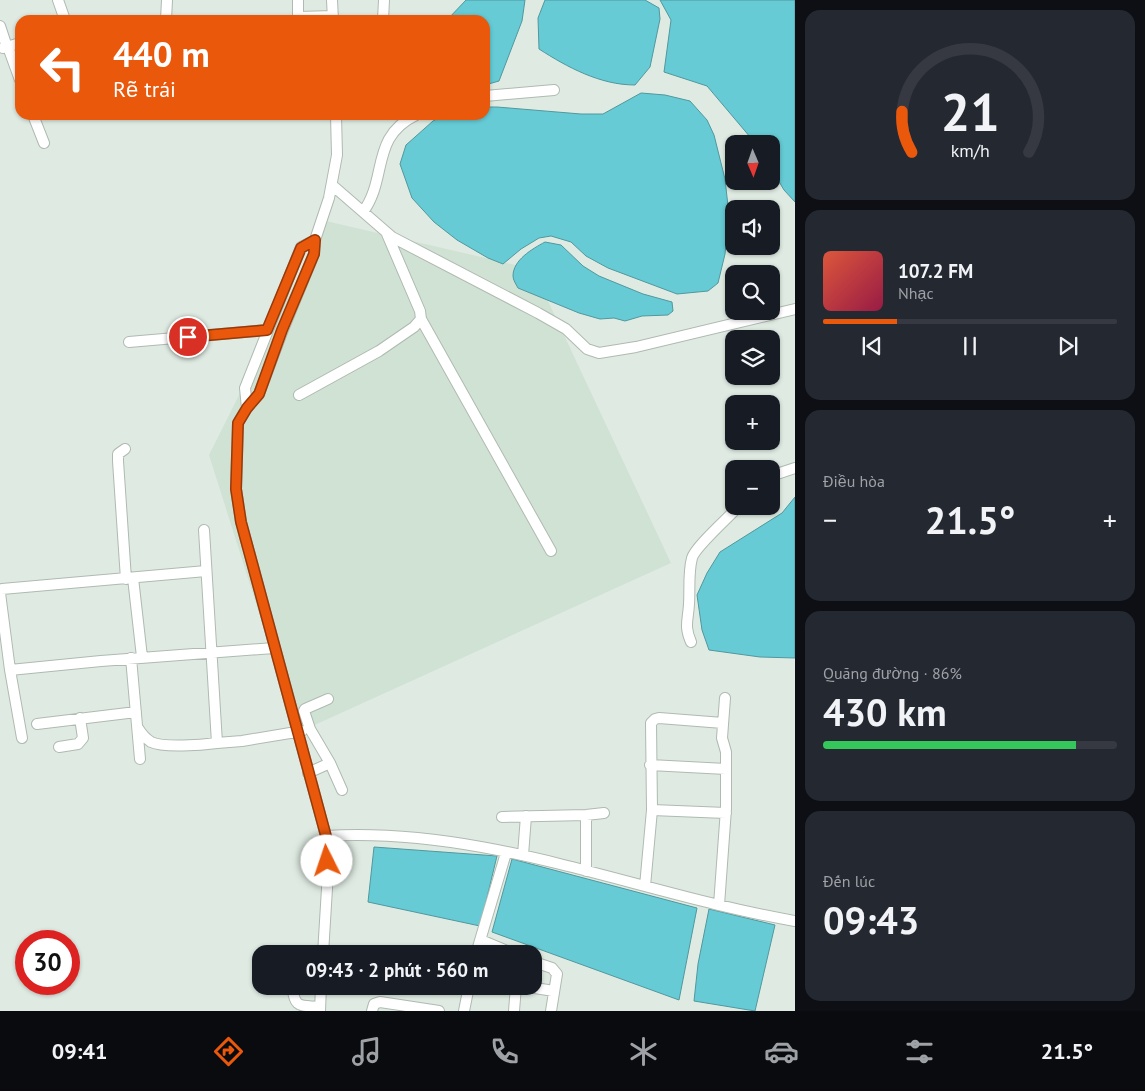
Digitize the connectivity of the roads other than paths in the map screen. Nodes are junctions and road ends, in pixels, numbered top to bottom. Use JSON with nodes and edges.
{"nodes":[{"id":1,"x":58,"y":0,"type":"edge"},
{"id":2,"x":166,"y":0,"type":"edge"},
{"id":3,"x":298,"y":0,"type":"edge"},
{"id":4,"x":332,"y":0,"type":"edge"},
{"id":5,"x":384,"y":0,"type":"edge"},
{"id":6,"x":63,"y":15,"type":"edge"},
{"id":7,"x":166,"y":15,"type":"edge"},
{"id":8,"x":298,"y":15,"type":"edge"},
{"id":9,"x":333,"y":15,"type":"edge"},
{"id":10,"x":383,"y":15,"type":"edge"},
{"id":11,"x":0,"y":26,"type":"edge"},
{"id":12,"x":5,"y":48,"type":"edge"},
{"id":13,"x":15,"y":69,"type":"edge"},
{"id":14,"x":554,"y":90,"type":"dead end"},
{"id":15,"x":490,"y":96,"type":"edge"},
{"id":16,"x":35,"y":120,"type":"edge"},
{"id":17,"x":336,"y":120,"type":"edge"},
{"id":18,"x":406,"y":120,"type":"edge"},
{"id":19,"x":44,"y":143,"type":"dead end"},
{"id":20,"x":332,"y":185,"type":"junction"},
{"id":21,"x":363,"y":212,"type":"junction"},
{"id":22,"x":386,"y":232,"type":"junction"},
{"id":23,"x":315,"y":240,"type":"junction"},
{"id":24,"x":795,"y":308,"type":"edge"},
{"id":25,"x":421,"y":319,"type":"junction"},
{"id":26,"x":267,"y":330,"type":"junction"},
{"id":27,"x":129,"y":342,"type":"dead end"},
{"id":28,"x":299,"y":395,"type":"dead end"},
{"id":29,"x":247,"y":408,"type":"junction"},
{"id":30,"x":125,"y":449,"type":"dead end"},
{"id":31,"x":795,"y":468,"type":"edge"},
{"id":32,"x":780,"y":473,"type":"edge"},
{"id":33,"x":730,"y":515,"type":"edge"},
{"id":34,"x":204,"y":530,"type":"dead end"},
{"id":35,"x":552,"y":551,"type":"dead end"},
{"id":36,"x":206,"y":571,"type":"junction"},
{"id":37,"x":129,"y":578,"type":"junction"},
{"id":38,"x":1,"y":588,"type":"edge"},
{"id":39,"x":3,"y":638,"type":"edge"},
{"id":40,"x":691,"y":642,"type":"dead end"},
{"id":41,"x":274,"y":648,"type":"junction"},
{"id":42,"x":4,"y":651,"type":"edge"},
{"id":43,"x":211,"y":652,"type":"junction"},
{"id":44,"x":137,"y":658,"type":"junction"},
{"id":45,"x":10,"y":670,"type":"junction"},
{"id":46,"x":725,"y":698,"type":"dead end"},
{"id":47,"x":328,"y":699,"type":"dead end"},
{"id":48,"x":136,"y":712,"type":"junction"},
{"id":49,"x":80,"y":718,"type":"junction"},
{"id":50,"x":723,"y":723,"type":"junction"},
{"id":51,"x":37,"y":724,"type":"dead end"},
{"id":52,"x":138,"y":728,"type":"junction"},
{"id":53,"x":310,"y":729,"type":"junction"},
{"id":54,"x":297,"y":733,"type":"junction"},
{"id":55,"x":22,"y":738,"type":"dead end"},
{"id":56,"x":217,"y":743,"type":"junction"},
{"id":57,"x":59,"y":747,"type":"dead end"},
{"id":58,"x":140,"y":760,"type":"dead end"},
{"id":59,"x":330,"y":763,"type":"junction"},
{"id":60,"x":650,"y":765,"type":"junction"},
{"id":61,"x":726,"y":769,"type":"junction"},
{"id":62,"x":308,"y":773,"type":"junction"},
{"id":63,"x":342,"y":790,"type":"dead end"},
{"id":64,"x":652,"y":810,"type":"junction"},
{"id":65,"x":604,"y":813,"type":"dead end"},
{"id":66,"x":726,"y":813,"type":"junction"},
{"id":67,"x":586,"y":815,"type":"junction"},
{"id":68,"x":526,"y":816,"type":"junction"},
{"id":69,"x":502,"y":817,"type":"dead end"},
{"id":70,"x":326,"y":836,"type":"junction"},
{"id":71,"x":506,"y":853,"type":"junction"},
{"id":72,"x":523,"y":855,"type":"junction"},
{"id":73,"x":586,"y":871,"type":"junction"},
{"id":74,"x":645,"y":886,"type":"junction"},
{"id":75,"x":719,"y":905,"type":"junction"},
{"id":76,"x":795,"y":921,"type":"edge"},
{"id":77,"x":481,"y":940,"type":"junction"},
{"id":78,"x":324,"y":945,"type":"edge"},
{"id":79,"x":479,"y":945,"type":"edge"},
{"id":80,"x":493,"y":945,"type":"edge"},
{"id":81,"x":542,"y":965,"type":"edge"},
{"id":82,"x":542,"y":990,"type":"edge"},
{"id":83,"x":554,"y":992,"type":"junction"},
{"id":84,"x":293,"y":995,"type":"edge"},
{"id":85,"x":321,"y":995,"type":"edge"},
{"id":86,"x":467,"y":995,"type":"edge"},
{"id":87,"x":515,"y":995,"type":"edge"},
{"id":88,"x":320,"y":1009,"type":"edge"},
{"id":89,"x":414,"y":1009,"type":"edge"},
{"id":90,"x":372,"y":1011,"type":"edge"},
{"id":91,"x":439,"y":1011,"type":"edge"},
{"id":92,"x":464,"y":1011,"type":"edge"},
{"id":93,"x":514,"y":1011,"type":"edge"},
{"id":94,"x":551,"y":1011,"type":"edge"}],
"edges":[{"from":1,"to":6,"type":"street"},
{"from":2,"to":7,"type":"street"},
{"from":3,"to":8,"type":"street"},
{"from":4,"to":9,"type":"street"},
{"from":5,"to":10,"type":"street"},
{"from":11,"to":12,"type":"street"},
{"from":12,"to":13,"type":"street"},
{"from":14,"to":15,"type":"street"},
{"from":16,"to":19,"type":"street"},
{"from":17,"to":20,"type":"street"},
{"from":18,"to":21,"type":"street"},
{"from":20,"to":21,"type":"street"},
{"from":20,"to":23,"type":"street"},
{"from":21,"to":22,"type":"street"},
{"from":22,"to":24,"type":"street"},
{"from":22,"to":25,"type":"street"},
{"from":23,"to":26,"type":"street"},
{"from":23,"to":29,"type":"street"},
{"from":25,"to":28,"type":"street"},
{"from":25,"to":35,"type":"street"},
{"from":26,"to":27,"type":"street"},
{"from":26,"to":29,"type":"street"},
{"from":29,"to":41,"type":"street"},
{"from":30,"to":37,"type":"street"},
{"from":31,"to":32,"type":"street"},
{"from":33,"to":40,"type":"street"},
{"from":34,"to":36,"type":"street"},
{"from":36,"to":37,"type":"street"},
{"from":36,"to":43,"type":"street"},
{"from":37,"to":38,"type":"street"},
{"from":37,"to":44,"type":"street"},
{"from":38,"to":39,"type":"street"},
{"from":39,"to":42,"type":"street"},
{"from":41,"to":43,"type":"street"},
{"from":41,"to":54,"type":"street"},
{"from":42,"to":45,"type":"street"},
{"from":43,"to":44,"type":"street"},
{"from":43,"to":56,"type":"street"},
{"from":44,"to":45,"type":"street"},
{"from":44,"to":48,"type":"street"},
{"from":45,"to":55,"type":"street"},
{"from":46,"to":50,"type":"street"},
{"from":47,"to":53,"type":"street"},
{"from":48,"to":49,"type":"street"},
{"from":48,"to":52,"type":"street"},
{"from":49,"to":51,"type":"street"},
{"from":49,"to":57,"type":"street"},
{"from":50,"to":60,"type":"street"},
{"from":50,"to":61,"type":"street"},
{"from":52,"to":56,"type":"street"},
{"from":52,"to":58,"type":"street"},
{"from":53,"to":54,"type":"street"},
{"from":53,"to":59,"type":"street"},
{"from":54,"to":56,"type":"street"},
{"from":54,"to":62,"type":"street"},
{"from":59,"to":62,"type":"street"},
{"from":59,"to":63,"type":"street"},
{"from":60,"to":61,"type":"street"},
{"from":60,"to":64,"type":"street"},
{"from":61,"to":66,"type":"street"},
{"from":62,"to":70,"type":"street"},
{"from":64,"to":66,"type":"street"},
{"from":64,"to":74,"type":"street"},
{"from":65,"to":67,"type":"street"},
{"from":66,"to":75,"type":"street"},
{"from":67,"to":68,"type":"street"},
{"from":67,"to":73,"type":"street"},
{"from":68,"to":69,"type":"street"},
{"from":68,"to":72,"type":"street"},
{"from":70,"to":71,"type":"street"},
{"from":70,"to":78,"type":"street"},
{"from":71,"to":72,"type":"street"},
{"from":71,"to":77,"type":"street"},
{"from":72,"to":73,"type":"street"},
{"from":73,"to":74,"type":"street"},
{"from":74,"to":75,"type":"street"},
{"from":75,"to":76,"type":"street"},
{"from":77,"to":79,"type":"street"},
{"from":77,"to":80,"type":"street"},
{"from":81,"to":83,"type":"street"},
{"from":82,"to":83,"type":"street"},
{"from":83,"to":94,"type":"street"},
{"from":84,"to":88,"type":"street"},
{"from":85,"to":88,"type":"street"},
{"from":86,"to":92,"type":"street"},
{"from":87,"to":93,"type":"street"},
{"from":89,"to":90,"type":"street"},
{"from":89,"to":91,"type":"street"}]}
